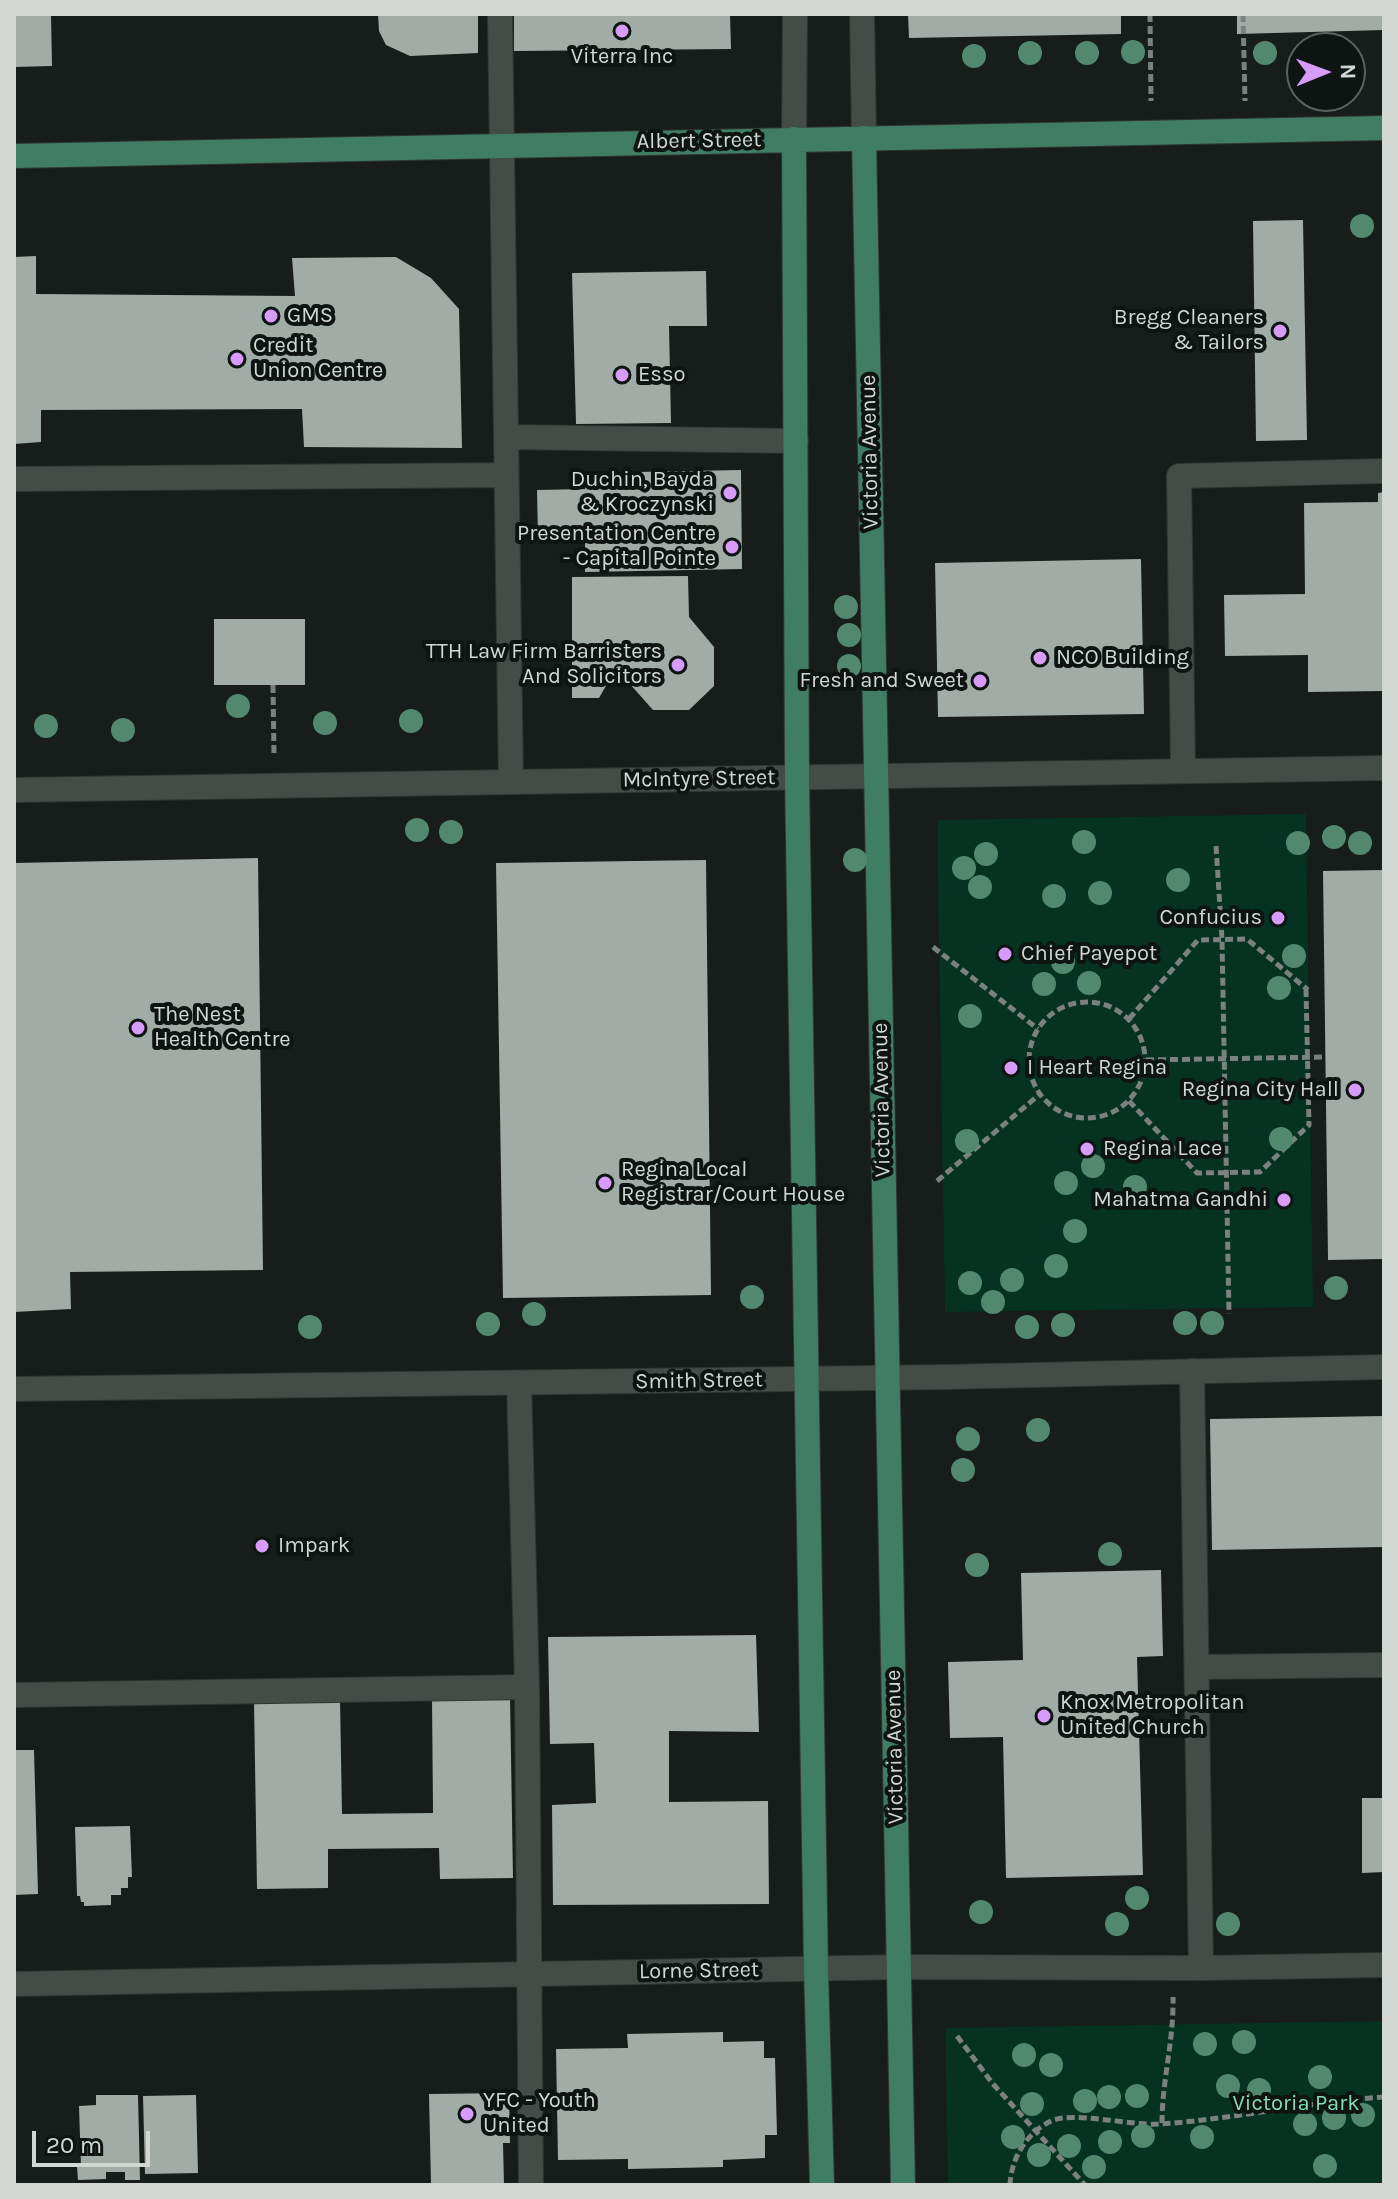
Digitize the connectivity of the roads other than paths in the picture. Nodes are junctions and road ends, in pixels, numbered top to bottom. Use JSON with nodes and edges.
{"nodes":[{"id":1,"x":500,"y":14,"type":"edge"},
{"id":2,"x":795,"y":14,"type":"edge"},
{"id":3,"x":862,"y":14,"type":"edge"},
{"id":4,"x":1384,"y":128,"type":"edge"},
{"id":5,"x":864,"y":138,"type":"junction"},
{"id":6,"x":794,"y":139,"type":"junction"},
{"id":7,"x":503,"y":145,"type":"junction"},
{"id":8,"x":14,"y":156,"type":"edge"},
{"id":9,"x":507,"y":437,"type":"junction"},
{"id":10,"x":796,"y":441,"type":"junction"},
{"id":11,"x":1384,"y":471,"type":"edge"},
{"id":12,"x":506,"y":475,"type":"junction"},
{"id":13,"x":14,"y":479,"type":"edge"},
{"id":14,"x":1384,"y":768,"type":"edge"},
{"id":15,"x":1183,"y":771,"type":"junction"},
{"id":16,"x":876,"y":776,"type":"junction"},
{"id":17,"x":797,"y":777,"type":"junction"},
{"id":18,"x":511,"y":782,"type":"junction"},
{"id":19,"x":14,"y":790,"type":"edge"},
{"id":20,"x":1384,"y":1367,"type":"edge"},
{"id":21,"x":1192,"y":1371,"type":"junction"},
{"id":22,"x":888,"y":1377,"type":"junction"},
{"id":23,"x":807,"y":1379,"type":"junction"},
{"id":24,"x":519,"y":1383,"type":"junction"},
{"id":25,"x":14,"y":1389,"type":"edge"},
{"id":26,"x":1384,"y":1665,"type":"edge"},
{"id":27,"x":1197,"y":1667,"type":"junction"},
{"id":28,"x":527,"y":1687,"type":"junction"},
{"id":29,"x":14,"y":1695,"type":"edge"},
{"id":30,"x":1384,"y":1965,"type":"edge"},
{"id":31,"x":899,"y":1967,"type":"junction"},
{"id":32,"x":1201,"y":1968,"type":"junction"},
{"id":33,"x":816,"y":1969,"type":"junction"},
{"id":34,"x":528,"y":1974,"type":"junction"},
{"id":35,"x":14,"y":1984,"type":"edge"},
{"id":36,"x":531,"y":2185,"type":"edge"},
{"id":37,"x":822,"y":2185,"type":"edge"},
{"id":38,"x":903,"y":2185,"type":"edge"}],
"edges":[{"from":1,"to":7,"type":"street"},
{"from":2,"to":6,"type":"street"},
{"from":3,"to":5,"type":"street","name":"Victoria Avenue"},
{"from":4,"to":5,"type":"main road","name":"Albert Street"},
{"from":5,"to":6,"type":"main road","name":"Albert Street"},
{"from":5,"to":16,"type":"main road","name":"Victoria Avenue"},
{"from":6,"to":7,"type":"main road","name":"Albert Street"},
{"from":6,"to":10,"type":"main road"},
{"from":7,"to":8,"type":"main road","name":"Albert Street"},
{"from":7,"to":9,"type":"street"},
{"from":9,"to":10,"type":"street"},
{"from":9,"to":12,"type":"street"},
{"from":10,"to":17,"type":"main road"},
{"from":11,"to":15,"type":"street"},
{"from":12,"to":13,"type":"street"},
{"from":12,"to":18,"type":"street"},
{"from":14,"to":15,"type":"street","name":"McIntyre Street"},
{"from":15,"to":16,"type":"street","name":"McIntyre Street"},
{"from":16,"to":17,"type":"street","name":"McIntyre Street"},
{"from":16,"to":22,"type":"main road","name":"Victoria Avenue"},
{"from":17,"to":18,"type":"street","name":"McIntyre Street"},
{"from":17,"to":23,"type":"main road"},
{"from":18,"to":19,"type":"street","name":"McIntyre Street"},
{"from":20,"to":21,"type":"street","name":"Smith Street"},
{"from":21,"to":22,"type":"street","name":"Smith Street"},
{"from":21,"to":27,"type":"street"},
{"from":22,"to":23,"type":"street","name":"Smith Street"},
{"from":22,"to":31,"type":"main road","name":"Victoria Avenue"},
{"from":23,"to":24,"type":"street","name":"Smith Street"},
{"from":23,"to":33,"type":"main road"},
{"from":24,"to":25,"type":"street","name":"Smith Street"},
{"from":24,"to":28,"type":"street"},
{"from":26,"to":27,"type":"street"},
{"from":27,"to":32,"type":"street"},
{"from":28,"to":29,"type":"street"},
{"from":28,"to":34,"type":"street"},
{"from":30,"to":32,"type":"street","name":"Lorne Street"},
{"from":31,"to":32,"type":"street","name":"Lorne Street"},
{"from":31,"to":33,"type":"street","name":"Lorne Street"},
{"from":31,"to":38,"type":"main road","name":"Victoria Avenue"},
{"from":33,"to":34,"type":"street","name":"Lorne Street"},
{"from":33,"to":37,"type":"main road"},
{"from":34,"to":35,"type":"street","name":"Lorne Street"},
{"from":34,"to":36,"type":"street"}]}
